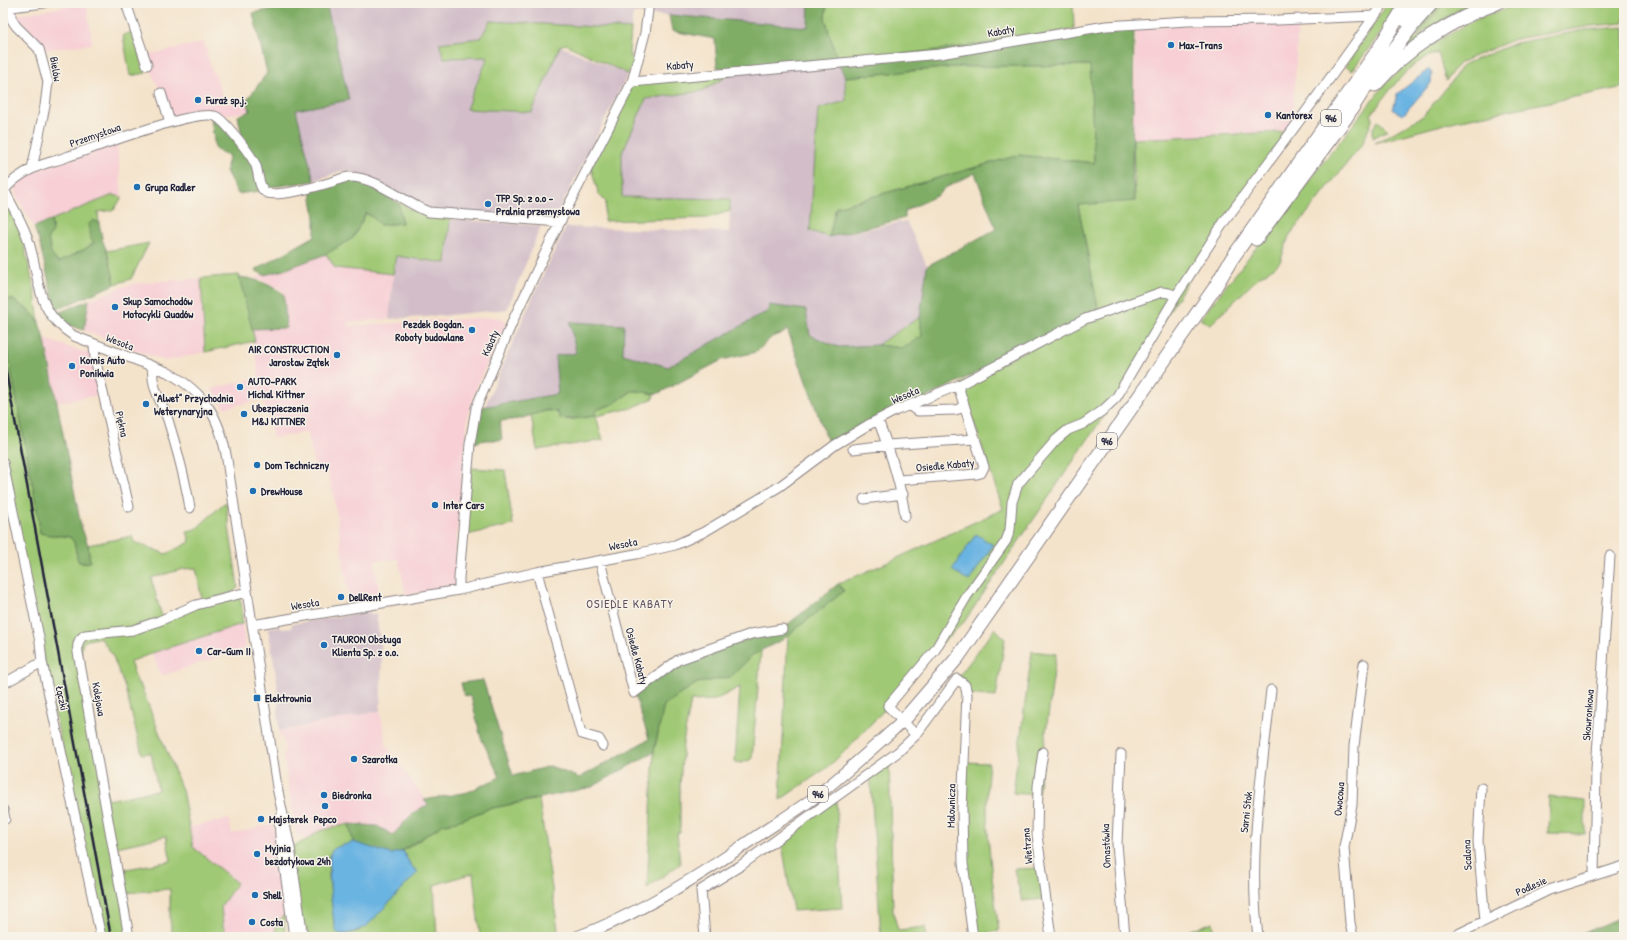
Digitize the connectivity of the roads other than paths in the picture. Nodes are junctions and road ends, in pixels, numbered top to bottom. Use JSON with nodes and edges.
{"nodes":[{"id":1,"x":44,"y":3,"type":"edge"},
{"id":2,"x":126,"y":3,"type":"edge"},
{"id":3,"x":1384,"y":3,"type":"edge"},
{"id":4,"x":1408,"y":3,"type":"edge"},
{"id":5,"x":1419,"y":3,"type":"edge"},
{"id":6,"x":1432,"y":3,"type":"edge"},
{"id":7,"x":1497,"y":3,"type":"edge"},
{"id":8,"x":6,"y":8,"type":"edge"},
{"id":9,"x":648,"y":10,"type":"dead end"},
{"id":10,"x":1375,"y":16,"type":"junction"},
{"id":11,"x":1378,"y":50,"type":"junction"},
{"id":12,"x":147,"y":65,"type":"dead end"},
{"id":13,"x":632,"y":82,"type":"junction"},
{"id":14,"x":161,"y":94,"type":"dead end"},
{"id":15,"x":1345,"y":119,"type":"junction"},
{"id":16,"x":170,"y":122,"type":"junction"},
{"id":17,"x":32,"y":169,"type":"junction"},
{"id":18,"x":3,"y":189,"type":"edge"},
{"id":19,"x":560,"y":222,"type":"junction"},
{"id":20,"x":1214,"y":289,"type":"junction"},
{"id":21,"x":1176,"y":296,"type":"junction"},
{"id":22,"x":94,"y":345,"type":"junction"},
{"id":23,"x":153,"y":367,"type":"junction"},
{"id":24,"x":959,"y":385,"type":"junction"},
{"id":25,"x":910,"y":405,"type":"junction"},
{"id":26,"x":964,"y":405,"type":"junction"},
{"id":27,"x":878,"y":420,"type":"junction"},
{"id":28,"x":975,"y":439,"type":"junction"},
{"id":29,"x":888,"y":445,"type":"junction"},
{"id":30,"x":853,"y":449,"type":"dead end"},
{"id":31,"x":3,"y":464,"type":"edge"},
{"id":32,"x":899,"y":480,"type":"junction"},
{"id":33,"x":902,"y":494,"type":"junction"},
{"id":34,"x":864,"y":499,"type":"dead end"},
{"id":35,"x":7,"y":500,"type":"edge"},
{"id":36,"x":129,"y":507,"type":"dead end"},
{"id":37,"x":190,"y":508,"type":"dead end"},
{"id":38,"x":905,"y":516,"type":"dead end"},
{"id":39,"x":1610,"y":556,"type":"dead end"},
{"id":40,"x":600,"y":561,"type":"junction"},
{"id":41,"x":537,"y":572,"type":"junction"},
{"id":42,"x":459,"y":590,"type":"junction"},
{"id":43,"x":247,"y":592,"type":"junction"},
{"id":44,"x":252,"y":625,"type":"junction"},
{"id":45,"x":782,"y":629,"type":"dead end"},
{"id":46,"x":42,"y":662,"type":"junction"},
{"id":47,"x":1364,"y":664,"type":"dead end"},
{"id":48,"x":3,"y":684,"type":"edge"},
{"id":49,"x":1271,"y":690,"type":"dead end"},
{"id":50,"x":902,"y":721,"type":"junction"},
{"id":51,"x":916,"y":735,"type":"junction"},
{"id":52,"x":603,"y":746,"type":"dead end"},
{"id":53,"x":1043,"y":752,"type":"dead end"},
{"id":54,"x":1121,"y":754,"type":"dead end"},
{"id":55,"x":1481,"y":788,"type":"dead end"},
{"id":56,"x":279,"y":799,"type":"junction"},
{"id":57,"x":1624,"y":866,"type":"edge"},
{"id":58,"x":1594,"y":875,"type":"junction"},
{"id":59,"x":1485,"y":921,"type":"junction"},
{"id":60,"x":101,"y":937,"type":"edge"},
{"id":61,"x":129,"y":937,"type":"edge"},
{"id":62,"x":294,"y":937,"type":"edge"},
{"id":63,"x":303,"y":937,"type":"edge"},
{"id":64,"x":577,"y":937,"type":"edge"},
{"id":65,"x":704,"y":937,"type":"edge"},
{"id":66,"x":973,"y":937,"type":"edge"},
{"id":67,"x":1051,"y":937,"type":"edge"},
{"id":68,"x":1124,"y":937,"type":"edge"},
{"id":69,"x":1258,"y":937,"type":"edge"},
{"id":70,"x":1353,"y":937,"type":"edge"},
{"id":71,"x":1452,"y":937,"type":"edge"}],
"edges":[{"from":1,"to":8,"type":"street","name":"Bielów"},
{"from":2,"to":12,"type":"street"},
{"from":3,"to":10,"type":"street"},
{"from":4,"to":11,"type":"highway"},
{"from":5,"to":11,"type":"highway"},
{"from":6,"to":15,"type":"highway"},
{"from":7,"to":15,"type":"highway"},
{"from":8,"to":17,"type":"street","name":"Bielów"},
{"from":9,"to":13,"type":"street","name":"Kabaty"},
{"from":10,"to":13,"type":"street","name":"Kabaty"},
{"from":10,"to":21,"type":"street"},
{"from":11,"to":20,"type":"highway","number":"946"},
{"from":13,"to":19,"type":"street","name":"Kabaty"},
{"from":14,"to":16,"type":"street"},
{"from":15,"to":20,"type":"highway","number":"946"},
{"from":16,"to":17,"type":"street","name":"Przemysłowa"},
{"from":16,"to":19,"type":"street","name":"Przemysłowa"},
{"from":17,"to":18,"type":"street","name":"Przemysłowa"},
{"from":18,"to":22,"type":"street","name":"Wesoła"},
{"from":19,"to":42,"type":"street","name":"Kabaty"},
{"from":20,"to":50,"type":"highway","number":"946"},
{"from":21,"to":24,"type":"street","name":"Wesoła"},
{"from":21,"to":50,"type":"street"},
{"from":22,"to":23,"type":"street","name":"Wesoła"},
{"from":22,"to":36,"type":"street","name":"Piękna"},
{"from":23,"to":37,"type":"street"},
{"from":23,"to":43,"type":"street","name":"Wesoła"},
{"from":24,"to":25,"type":"street","name":"Wesoła"},
{"from":24,"to":26,"type":"street","name":"Osiedle Kabaty"},
{"from":25,"to":26,"type":"street"},
{"from":25,"to":27,"type":"street","name":"Wesoła"},
{"from":26,"to":28,"type":"street","name":"Osiedle Kabaty"},
{"from":27,"to":29,"type":"street"},
{"from":27,"to":40,"type":"street","name":"Wesoła"},
{"from":28,"to":29,"type":"street"},
{"from":28,"to":32,"type":"street","name":"Osiedle Kabaty"},
{"from":29,"to":30,"type":"street"},
{"from":29,"to":32,"type":"street"},
{"from":31,"to":35,"type":"street","name":"Łączki"},
{"from":32,"to":33,"type":"street"},
{"from":33,"to":34,"type":"street"},
{"from":33,"to":38,"type":"street"},
{"from":35,"to":46,"type":"street","name":"Łączki"},
{"from":39,"to":58,"type":"street","name":"Skowronkowa"},
{"from":40,"to":41,"type":"street","name":"Wesoła"},
{"from":40,"to":45,"type":"street","name":"Osiedle Kabaty"},
{"from":41,"to":42,"type":"street","name":"Wesoła"},
{"from":41,"to":52,"type":"street"},
{"from":42,"to":44,"type":"street","name":"Wesoła"},
{"from":43,"to":44,"type":"street","name":"Wesoła"},
{"from":43,"to":61,"type":"street","name":"Kolejowa"},
{"from":44,"to":56,"type":"street","name":"Wesoła"},
{"from":46,"to":48,"type":"street"},
{"from":46,"to":60,"type":"street","name":"Łączki"},
{"from":47,"to":70,"type":"street","name":"Owocowa"},
{"from":49,"to":69,"type":"street","name":"Sarni Stok"},
{"from":50,"to":51,"type":"street"},
{"from":50,"to":64,"type":"main road","number":"946"},
{"from":51,"to":65,"type":"street"},
{"from":51,"to":66,"type":"street","name":"Malownicza"},
{"from":53,"to":67,"type":"street","name":"Wietrzna"},
{"from":54,"to":68,"type":"street","name":"Omastówka"},
{"from":55,"to":59,"type":"street","name":"Scalona"},
{"from":56,"to":62,"type":"street","name":"Wesoła"},
{"from":56,"to":63,"type":"street","name":"Wesoła"},
{"from":57,"to":58,"type":"street","name":"Podlesie"},
{"from":58,"to":59,"type":"street","name":"Podlesie"},
{"from":59,"to":71,"type":"street","name":"Podlesie"}]}
